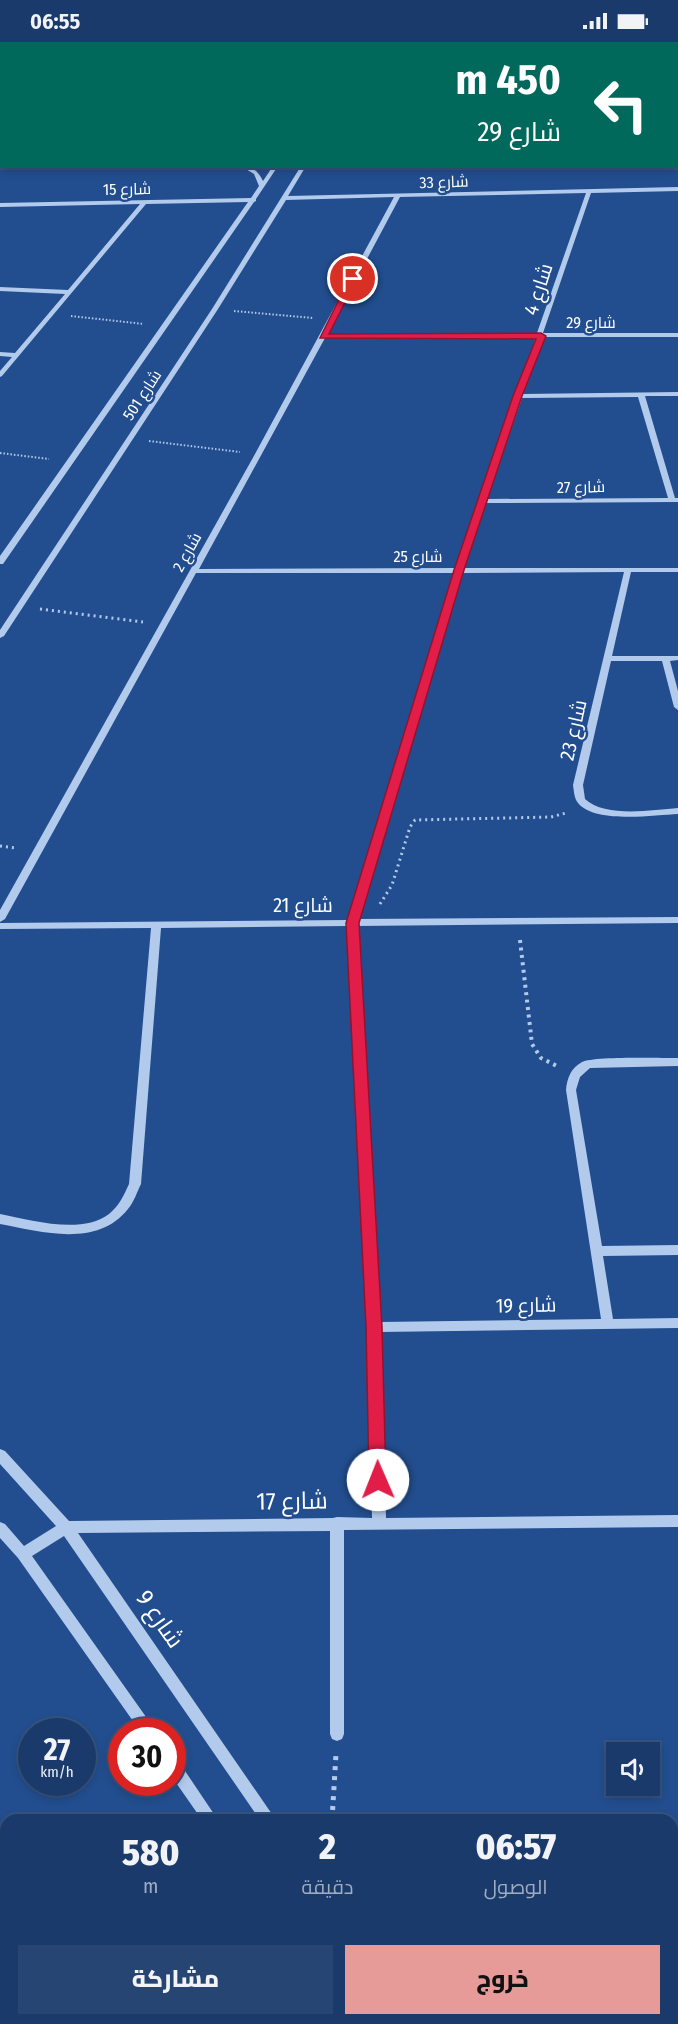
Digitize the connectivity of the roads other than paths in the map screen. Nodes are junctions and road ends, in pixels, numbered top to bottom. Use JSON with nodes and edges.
{"nodes":[{"id":1,"x":247,"y":168,"type":"edge"},
{"id":2,"x":275,"y":168,"type":"edge"},
{"id":3,"x":302,"y":169,"type":"edge"},
{"id":4,"x":262,"y":186,"type":"junction"},
{"id":5,"x":678,"y":189,"type":"edge"},
{"id":6,"x":589,"y":191,"type":"junction"},
{"id":7,"x":397,"y":197,"type":"junction"},
{"id":8,"x":283,"y":198,"type":"junction"},
{"id":9,"x":254,"y":200,"type":"junction"},
{"id":10,"x":144,"y":203,"type":"junction"},
{"id":11,"x":0,"y":205,"type":"edge"},
{"id":12,"x":0,"y":289,"type":"edge"},
{"id":13,"x":69,"y":292,"type":"junction"},
{"id":14,"x":678,"y":335,"type":"edge"},
{"id":15,"x":323,"y":336,"type":"junction"},
{"id":16,"x":541,"y":336,"type":"junction"},
{"id":17,"x":0,"y":354,"type":"edge"},
{"id":18,"x":15,"y":355,"type":"junction"},
{"id":19,"x":0,"y":375,"type":"edge"},
{"id":20,"x":678,"y":394,"type":"edge"},
{"id":21,"x":641,"y":395,"type":"junction"},
{"id":22,"x":517,"y":396,"type":"junction"},
{"id":23,"x":675,"y":500,"type":"edge"},
{"id":24,"x":484,"y":501,"type":"junction"},
{"id":25,"x":0,"y":562,"type":"edge"},
{"id":26,"x":459,"y":570,"type":"junction"},
{"id":27,"x":628,"y":570,"type":"junction"},
{"id":28,"x":678,"y":570,"type":"edge"},
{"id":29,"x":194,"y":571,"type":"junction"},
{"id":30,"x":0,"y":636,"type":"edge"},
{"id":31,"x":665,"y":658,"type":"junction"},
{"id":32,"x":678,"y":658,"type":"edge"},
{"id":33,"x":608,"y":659,"type":"junction"},
{"id":34,"x":678,"y":707,"type":"edge"},
{"id":35,"x":678,"y":811,"type":"edge"},
{"id":36,"x":0,"y":919,"type":"edge"},
{"id":37,"x":678,"y":920,"type":"edge"},
{"id":38,"x":352,"y":923,"type":"junction"},
{"id":39,"x":156,"y":924,"type":"junction"},
{"id":40,"x":0,"y":926,"type":"edge"},
{"id":41,"x":678,"y":1062,"type":"edge"},
{"id":42,"x":0,"y":1219,"type":"edge"},
{"id":43,"x":678,"y":1250,"type":"edge"},
{"id":44,"x":597,"y":1251,"type":"junction"},
{"id":45,"x":678,"y":1323,"type":"edge"},
{"id":46,"x":608,"y":1324,"type":"junction"},
{"id":47,"x":374,"y":1327,"type":"junction"},
{"id":48,"x":0,"y":1455,"type":"edge"},
{"id":49,"x":678,"y":1521,"type":"edge"},
{"id":50,"x":337,"y":1523,"type":"junction"},
{"id":51,"x":379,"y":1523,"type":"junction"},
{"id":52,"x":66,"y":1527,"type":"junction"},
{"id":53,"x":0,"y":1528,"type":"edge"},
{"id":54,"x":23,"y":1554,"type":"junction"},
{"id":55,"x":140,"y":1718,"type":"edge"},
{"id":56,"x":337,"y":1734,"type":"road end"},
{"id":57,"x":186,"y":1784,"type":"edge"},
{"id":58,"x":207,"y":1814,"type":"edge"},
{"id":59,"x":265,"y":1814,"type":"edge"}],
"edges":[{"from":1,"to":4,"type":"street"},
{"from":2,"to":4,"type":"street","name":"شارع 501"},
{"from":3,"to":8,"type":"street","name":"شارع 501"},
{"from":4,"to":9,"type":"street","name":"شارع 501"},
{"from":5,"to":6,"type":"street","name":"شارع 33"},
{"from":6,"to":7,"type":"street","name":"شارع 33"},
{"from":6,"to":16,"type":"street","name":"شارع 4"},
{"from":7,"to":8,"type":"street","name":"شارع 33"},
{"from":7,"to":15,"type":"street","name":"شارع 2"},
{"from":8,"to":30,"type":"street","name":"شارع 501"},
{"from":9,"to":10,"type":"street","name":"شارع 15"},
{"from":9,"to":25,"type":"street","name":"شارع 501"},
{"from":10,"to":11,"type":"street","name":"شارع 15"},
{"from":10,"to":13,"type":"street"},
{"from":12,"to":13,"type":"street"},
{"from":13,"to":18,"type":"street"},
{"from":14,"to":16,"type":"street","name":"شارع 29"},
{"from":15,"to":16,"type":"street","name":"شارع 29"},
{"from":15,"to":29,"type":"street","name":"شارع 2"},
{"from":16,"to":22,"type":"street","name":"شارع 4"},
{"from":17,"to":18,"type":"street"},
{"from":18,"to":19,"type":"street"},
{"from":20,"to":21,"type":"street"},
{"from":21,"to":22,"type":"street"},
{"from":21,"to":23,"type":"street"},
{"from":22,"to":24,"type":"street","name":"شارع 4"},
{"from":23,"to":24,"type":"street","name":"شارع 27"},
{"from":24,"to":26,"type":"street","name":"شارع 4"},
{"from":26,"to":27,"type":"street","name":"شارع 25"},
{"from":26,"to":29,"type":"street","name":"شارع 25"},
{"from":26,"to":38,"type":"street","name":"شارع 4"},
{"from":27,"to":28,"type":"street","name":"شارع 25"},
{"from":27,"to":33,"type":"street","name":"شارع 23"},
{"from":29,"to":36,"type":"street","name":"شارع 2"},
{"from":31,"to":32,"type":"street"},
{"from":31,"to":33,"type":"street"},
{"from":31,"to":34,"type":"street"},
{"from":33,"to":35,"type":"street","name":"شارع 23"},
{"from":37,"to":38,"type":"street","name":"شارع 21"},
{"from":38,"to":39,"type":"street","name":"شارع 21"},
{"from":38,"to":47,"type":"street","name":"شارع 4"},
{"from":39,"to":40,"type":"street","name":"شارع 21"},
{"from":39,"to":42,"type":"street"},
{"from":41,"to":44,"type":"street"},
{"from":43,"to":44,"type":"street"},
{"from":44,"to":46,"type":"street"},
{"from":45,"to":46,"type":"street","name":"شارع 19"},
{"from":46,"to":47,"type":"street","name":"شارع 19"},
{"from":47,"to":51,"type":"street","name":"شارع 4"},
{"from":48,"to":52,"type":"street","name":"شارع 9"},
{"from":49,"to":51,"type":"street","name":"شارع 17"},
{"from":50,"to":51,"type":"street","name":"شارع 17"},
{"from":50,"to":52,"type":"street","name":"شارع 17"},
{"from":50,"to":56,"type":"street"},
{"from":52,"to":54,"type":"street"},
{"from":52,"to":59,"type":"street","name":"شارع 9"},
{"from":53,"to":54,"type":"street"},
{"from":54,"to":55,"type":"street"},
{"from":57,"to":58,"type":"street"}]}
